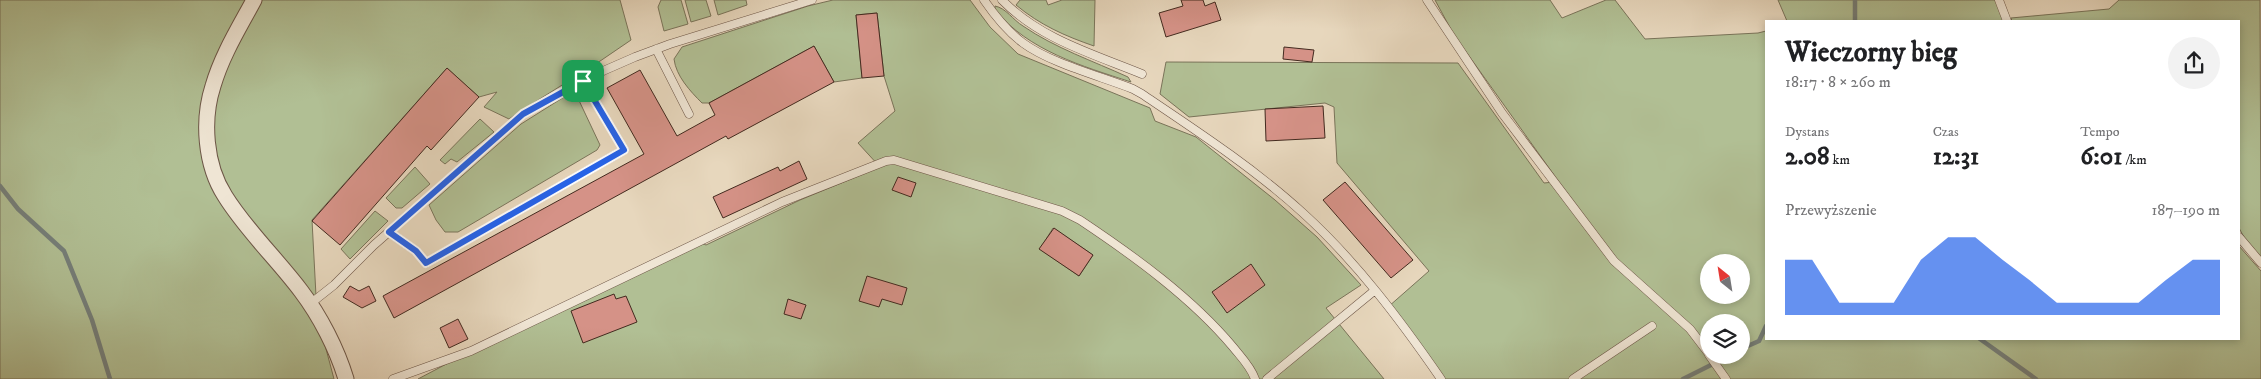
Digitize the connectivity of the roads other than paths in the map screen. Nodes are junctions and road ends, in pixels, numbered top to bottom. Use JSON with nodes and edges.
{"nodes":[{"id":1,"x":254,"y":0,"type":"edge"},
{"id":2,"x":812,"y":0,"type":"edge"},
{"id":3,"x":984,"y":0,"type":"edge"},
{"id":4,"x":1002,"y":0,"type":"edge"},
{"id":5,"x":1427,"y":0,"type":"edge"},
{"id":6,"x":1999,"y":0,"type":"edge"},
{"id":7,"x":2007,"y":20,"type":"edge"},
{"id":8,"x":656,"y":49,"type":"junction"},
{"id":9,"x":1142,"y":74,"type":"dead end"},
{"id":10,"x":583,"y":81,"type":"junction"},
{"id":11,"x":689,"y":114,"type":"dead end"},
{"id":12,"x":389,"y":232,"type":"junction"},
{"id":13,"x":2240,"y":239,"type":"edge"},
{"id":14,"x":2261,"y":263,"type":"edge"},
{"id":15,"x":1374,"y":291,"type":"junction"},
{"id":16,"x":310,"y":304,"type":"junction"},
{"id":17,"x":1652,"y":326,"type":"dead end"},
{"id":18,"x":1700,"y":343,"type":"edge"},
{"id":19,"x":1715,"y":364,"type":"edge"},
{"id":20,"x":1440,"y":377,"type":"edge"},
{"id":21,"x":346,"y":379,"type":"edge"},
{"id":22,"x":393,"y":379,"type":"edge"},
{"id":23,"x":1255,"y":379,"type":"edge"},
{"id":24,"x":1267,"y":379,"type":"edge"},
{"id":25,"x":1430,"y":379,"type":"edge"},
{"id":26,"x":1573,"y":379,"type":"edge"},
{"id":27,"x":1726,"y":379,"type":"edge"}],
"edges":[{"from":1,"to":16,"type":"street"},
{"from":2,"to":8,"type":"lane"},
{"from":3,"to":15,"type":"lane"},
{"from":4,"to":9,"type":"lane"},
{"from":5,"to":18,"type":"lane"},
{"from":6,"to":7,"type":"lane"},
{"from":8,"to":10,"type":"lane"},
{"from":8,"to":11,"type":"lane"},
{"from":10,"to":12,"type":"lane"},
{"from":10,"to":12,"type":"lane"},
{"from":12,"to":16,"type":"lane"},
{"from":13,"to":14,"type":"lane"},
{"from":15,"to":20,"type":"lane"},
{"from":15,"to":24,"type":"lane"},
{"from":16,"to":21,"type":"street"},
{"from":17,"to":26,"type":"lane"},
{"from":19,"to":27,"type":"lane"},
{"from":20,"to":25,"type":"lane"},
{"from":22,"to":23,"type":"lane"}]}
